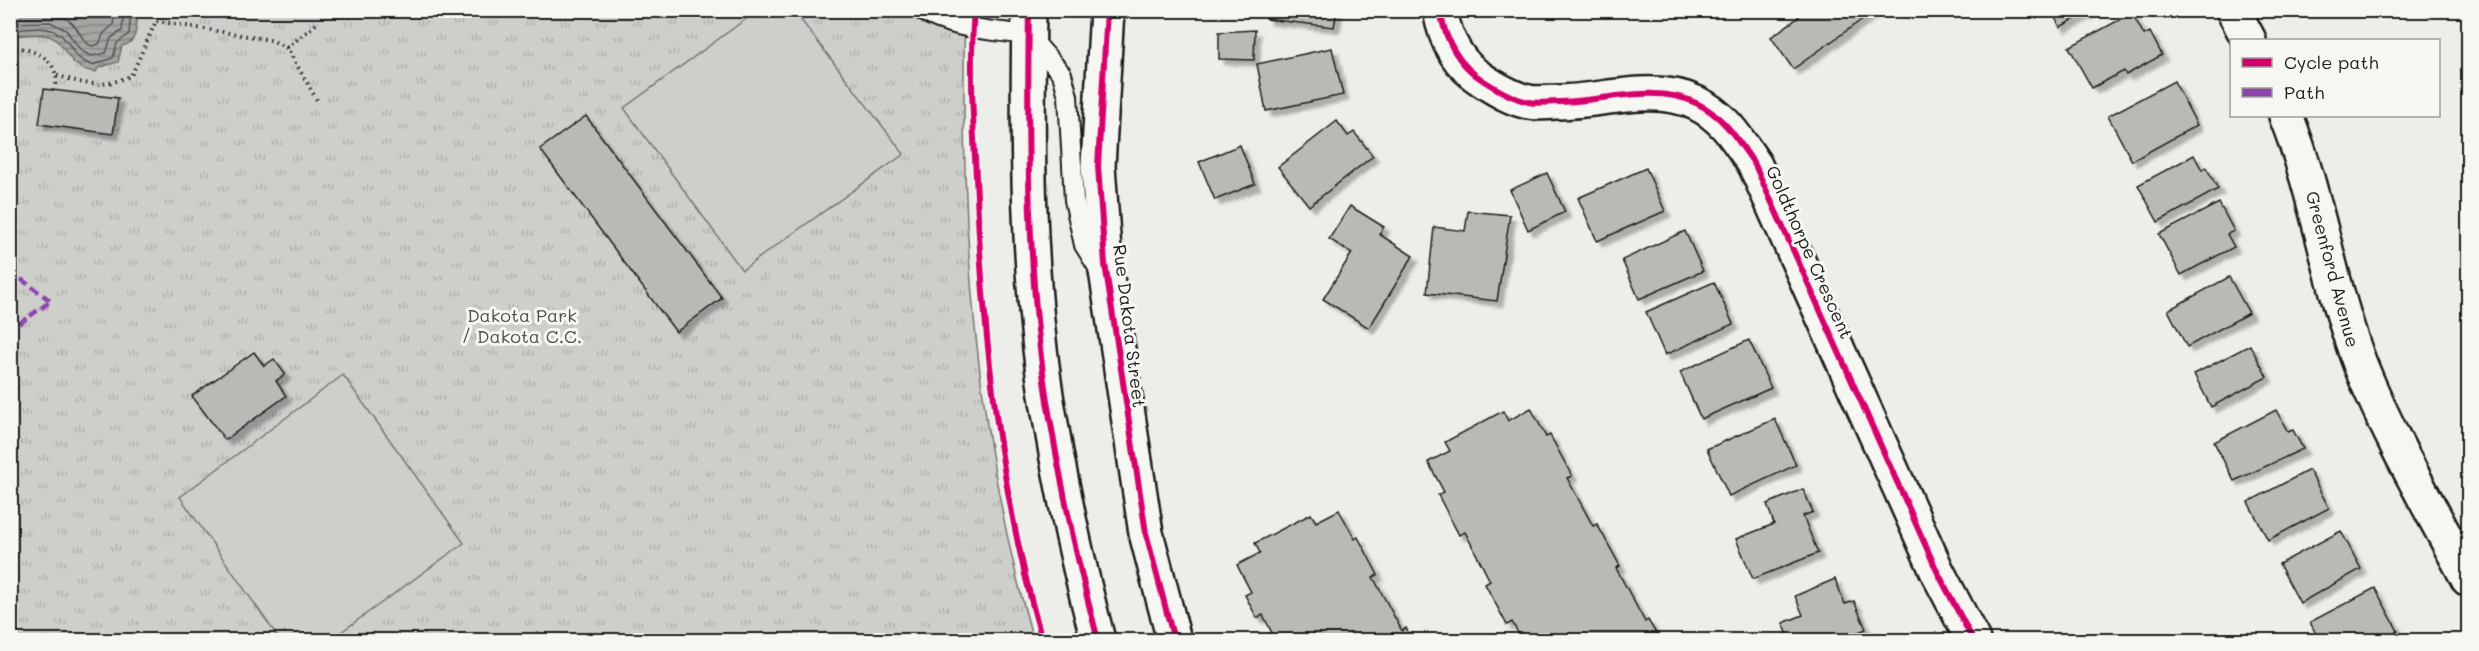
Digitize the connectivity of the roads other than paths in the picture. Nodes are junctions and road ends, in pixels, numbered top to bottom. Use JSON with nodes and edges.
{"nodes":[{"id":1,"x":921,"y":10,"type":"edge"},
{"id":2,"x":1107,"y":10,"type":"edge"},
{"id":3,"x":1440,"y":10,"type":"edge"},
{"id":4,"x":2233,"y":10,"type":"edge"},
{"id":5,"x":1028,"y":23,"type":"edge"},
{"id":6,"x":2248,"y":39,"type":"edge"},
{"id":7,"x":2286,"y":117,"type":"edge"},
{"id":8,"x":1108,"y":283,"type":"junction"},
{"id":9,"x":2469,"y":579,"type":"edge"},
{"id":10,"x":1098,"y":640,"type":"edge"},
{"id":11,"x":1174,"y":640,"type":"edge"},
{"id":12,"x":1973,"y":640,"type":"edge"}],
"edges":[{"from":1,"to":5,"type":"lane"},
{"from":2,"to":8,"type":"street","name":"Rue Dakota Street"},
{"from":3,"to":12,"type":"street","name":"Goldthorpe Crescent"},
{"from":4,"to":6,"type":"street"},
{"from":5,"to":8,"type":"lane"},
{"from":5,"to":10,"type":"street"},
{"from":7,"to":9,"type":"street","name":"Greenford Avenue"},
{"from":8,"to":11,"type":"street","name":"Rue Dakota Street"}]}
